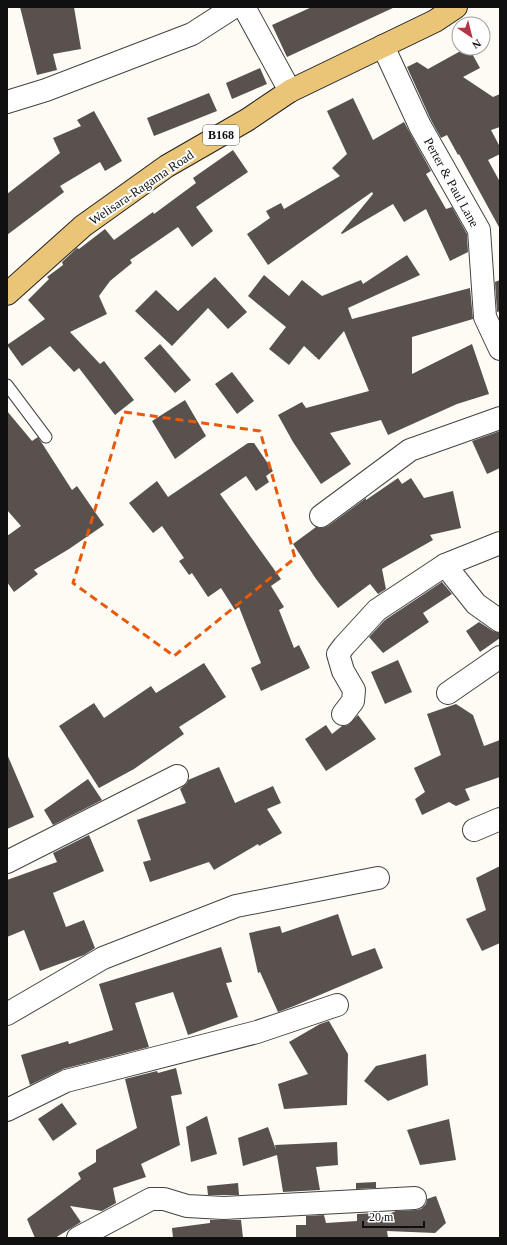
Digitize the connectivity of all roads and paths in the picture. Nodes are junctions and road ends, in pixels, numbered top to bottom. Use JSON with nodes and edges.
{"nodes":[{"id":1,"x":234,"y":7,"type":"edge"},
{"id":2,"x":244,"y":7,"type":"edge"},
{"id":3,"x":456,"y":7,"type":"edge"},
{"id":4,"x":383,"y":46,"type":"junction"},
{"id":5,"x":290,"y":91,"type":"junction"},
{"id":6,"x":7,"y":102,"type":"edge"},
{"id":7,"x":7,"y":294,"type":"edge"},
{"id":8,"x":500,"y":349,"type":"edge"},
{"id":9,"x":7,"y":385,"type":"edge"},
{"id":10,"x":500,"y":418,"type":"edge"},
{"id":11,"x":46,"y":437,"type":"dead end"},
{"id":12,"x":321,"y":516,"type":"dead end"},
{"id":13,"x":500,"y":543,"type":"edge"},
{"id":14,"x":445,"y":565,"type":"junction"},
{"id":15,"x":500,"y":621,"type":"edge"},
{"id":16,"x":500,"y":657,"type":"edge"},
{"id":17,"x":448,"y":694,"type":"dead end"},
{"id":18,"x":343,"y":714,"type":"dead end"},
{"id":19,"x":177,"y":776,"type":"dead end"},
{"id":20,"x":500,"y":819,"type":"edge"},
{"id":21,"x":474,"y":830,"type":"dead end"},
{"id":22,"x":7,"y":862,"type":"edge"},
{"id":23,"x":378,"y":878,"type":"dead end"},
{"id":24,"x":337,"y":1005,"type":"dead end"},
{"id":25,"x":7,"y":1014,"type":"edge"},
{"id":26,"x":7,"y":1110,"type":"edge"},
{"id":27,"x":415,"y":1198,"type":"dead end"},
{"id":28,"x":78,"y":1238,"type":"edge"}],
"edges":[{"from":1,"to":6,"type":"street"},
{"from":2,"to":5,"type":"street"},
{"from":3,"to":4,"type":"main road","name":"Welisara-Ragama Road","number":"B168"},
{"from":4,"to":5,"type":"main road","name":"Welisara-Ragama Road","number":"B168"},
{"from":4,"to":8,"type":"street","name":"Perter & Paul Lane"},
{"from":5,"to":7,"type":"main road","name":"Welisara-Ragama Road","number":"B168"},
{"from":9,"to":11,"type":"lane"},
{"from":10,"to":12,"type":"street"},
{"from":13,"to":14,"type":"street"},
{"from":14,"to":15,"type":"street"},
{"from":14,"to":18,"type":"street"},
{"from":16,"to":17,"type":"street"},
{"from":19,"to":22,"type":"street"},
{"from":20,"to":21,"type":"street"},
{"from":23,"to":25,"type":"street"},
{"from":24,"to":26,"type":"street"},
{"from":27,"to":28,"type":"street"}]}
